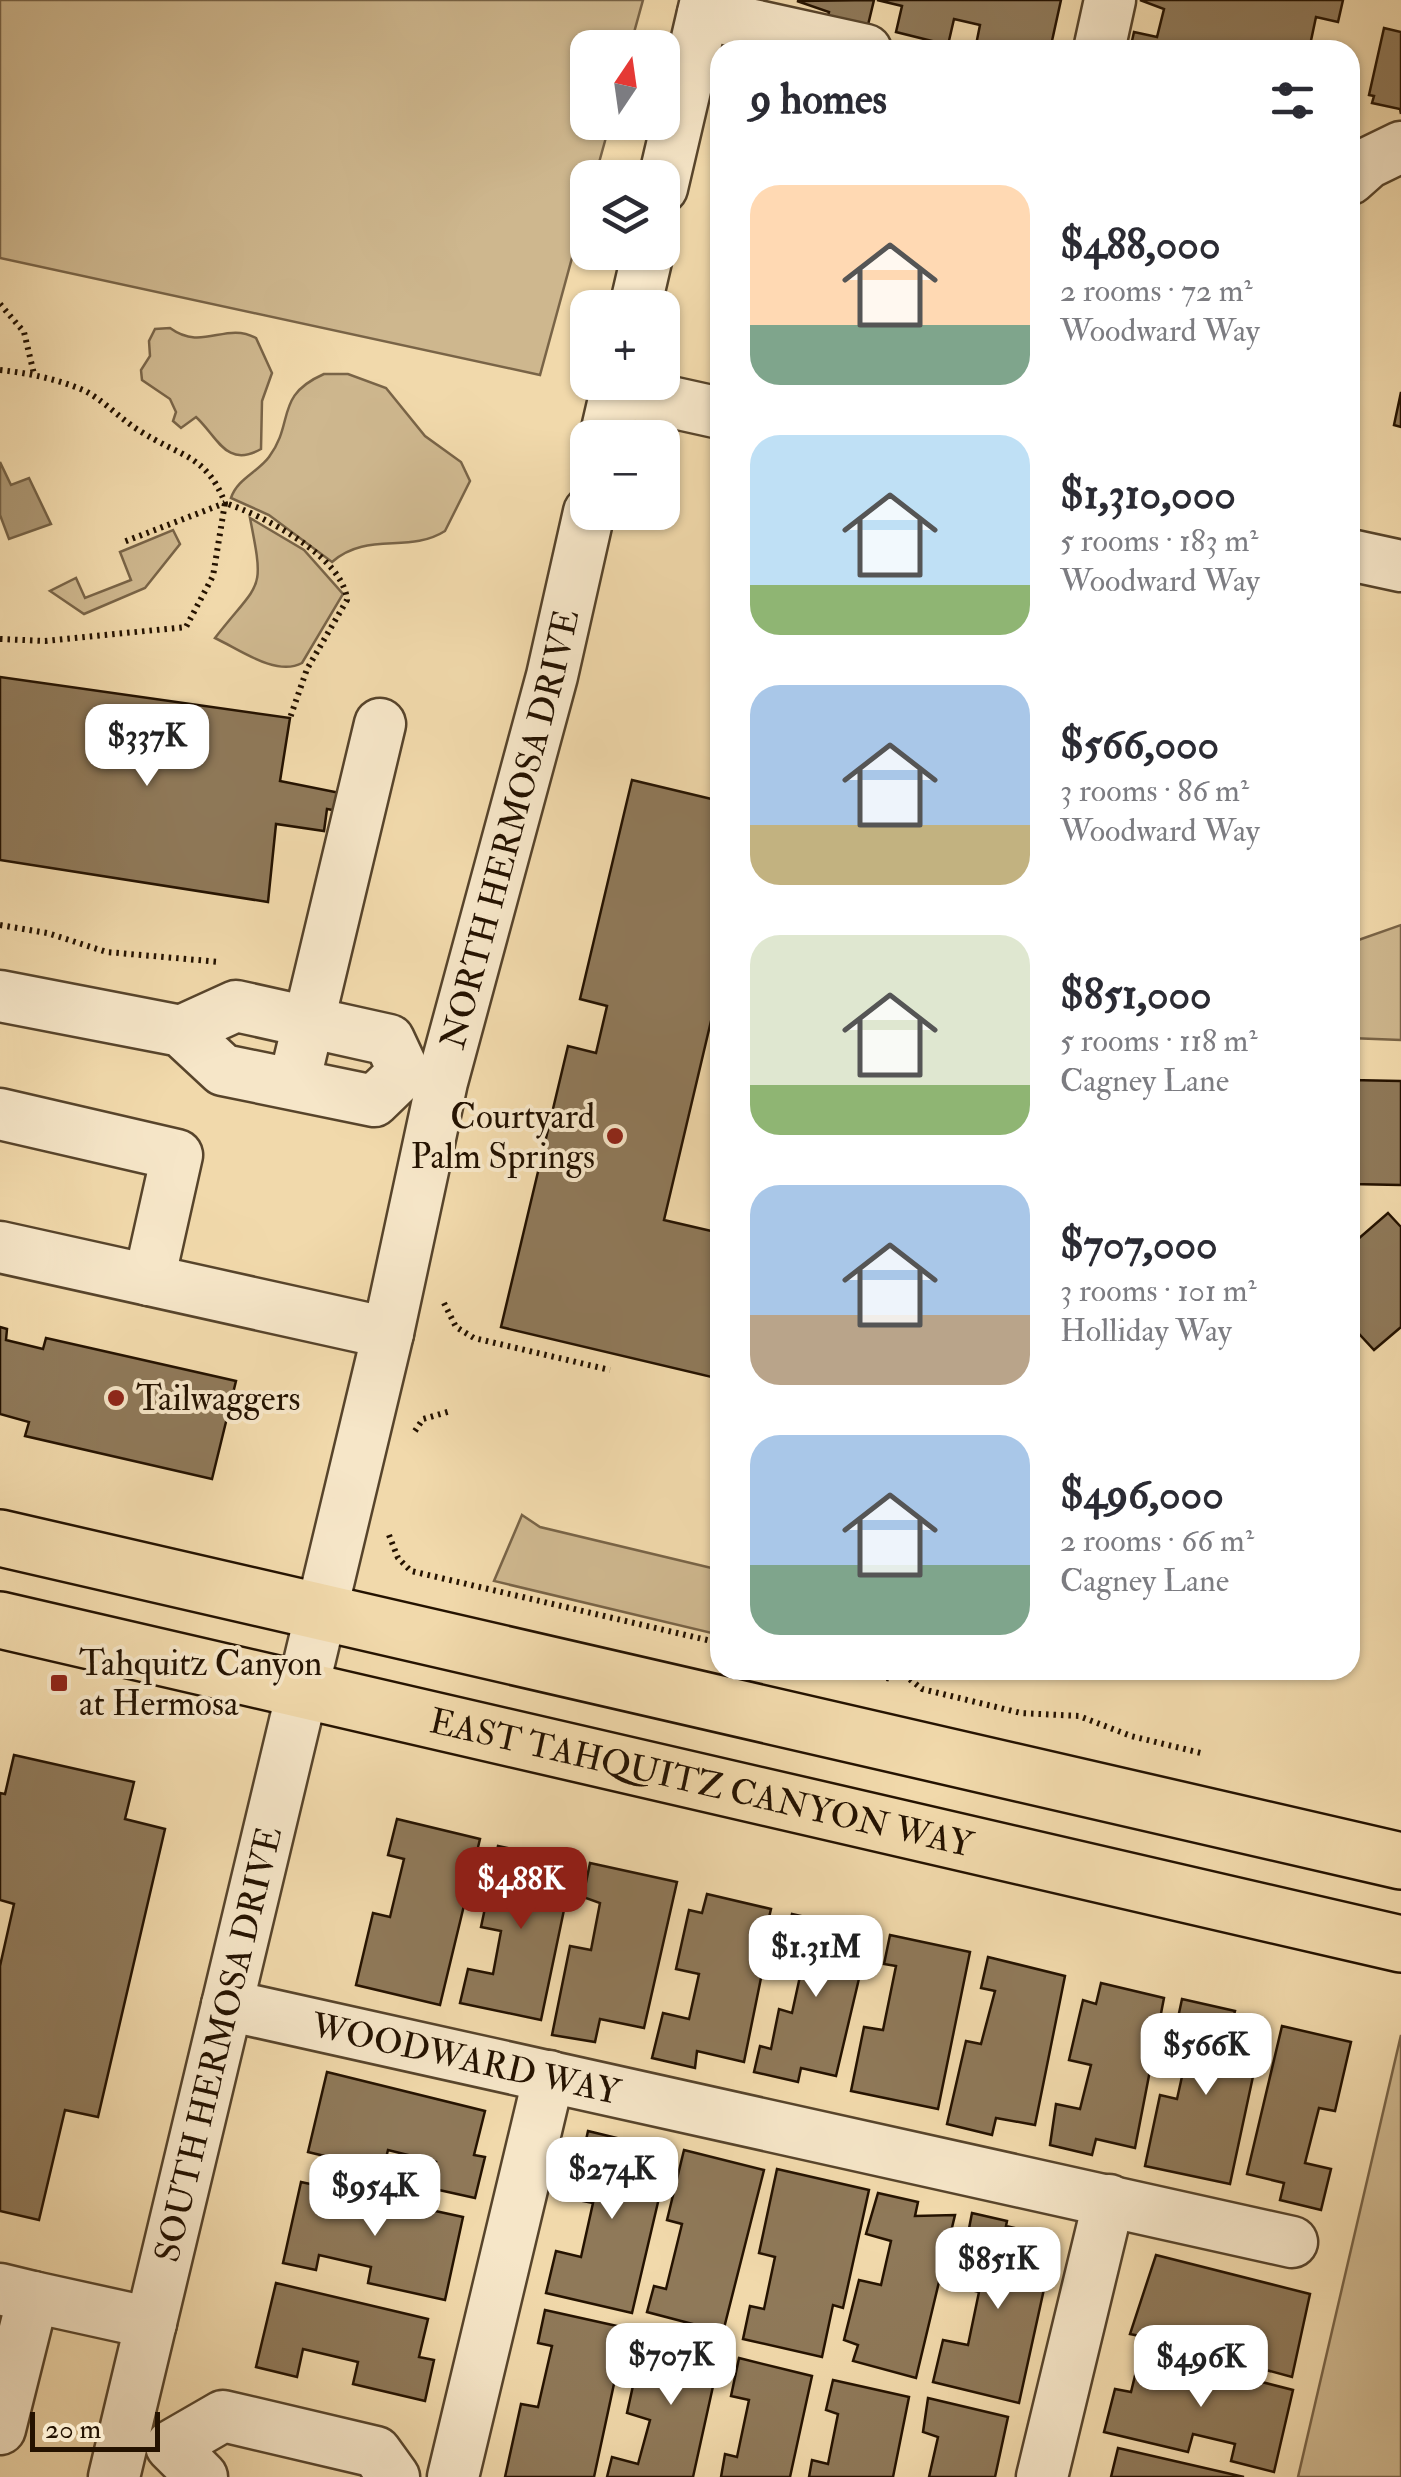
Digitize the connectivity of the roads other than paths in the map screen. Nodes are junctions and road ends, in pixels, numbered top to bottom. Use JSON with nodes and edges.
{"nodes":[{"id":1,"x":1110,"y":0,"type":"edge"},
{"id":2,"x":704,"y":7,"type":"edge"},
{"id":3,"x":828,"y":40,"type":"edge"},
{"id":4,"x":1101,"y":40,"type":"edge"},
{"id":5,"x":1401,"y":147,"type":"edge"},
{"id":6,"x":668,"y":160,"type":"edge"},
{"id":7,"x":1360,"y":170,"type":"edge"},
{"id":8,"x":613,"y":403,"type":"edge"},
{"id":9,"x":710,"y":412,"type":"edge"},
{"id":10,"x":584,"y":530,"type":"edge"},
{"id":11,"x":1360,"y":557,"type":"edge"},
{"id":12,"x":1401,"y":566,"type":"edge"},
{"id":13,"x":380,"y":724,"type":"dead end"},
{"id":14,"x":0,"y":996,"type":"edge"},
{"id":15,"x":308,"y":1022,"type":"junction"},
{"id":16,"x":181,"y":1032,"type":"junction"},
{"id":17,"x":423,"y":1077,"type":"junction"},
{"id":18,"x":294,"y":1083,"type":"junction"},
{"id":19,"x":0,"y":1114,"type":"edge"},
{"id":20,"x":0,"y":1247,"type":"edge"},
{"id":21,"x":149,"y":1280,"type":"junction"},
{"id":22,"x":388,"y":1333,"type":"junction"},
{"id":23,"x":0,"y":1538,"type":"edge"},
{"id":24,"x":320,"y":1613,"type":"junction"},
{"id":25,"x":0,"y":1620,"type":"edge"},
{"id":26,"x":302,"y":1690,"type":"junction"},
{"id":27,"x":1401,"y":1862,"type":"edge"},
{"id":28,"x":1401,"y":1944,"type":"edge"},
{"id":29,"x":227,"y":2005,"type":"junction"},
{"id":30,"x":549,"y":2076,"type":"junction"},
{"id":31,"x":1109,"y":2200,"type":"junction"},
{"id":32,"x":1292,"y":2242,"type":"dead end"},
{"id":33,"x":17,"y":2293,"type":"edge"},
{"id":34,"x":151,"y":2323,"type":"junction"},
{"id":35,"x":0,"y":2429,"type":"edge"},
{"id":36,"x":153,"y":2459,"type":"edge"},
{"id":37,"x":394,"y":2477,"type":"edge"},
{"id":38,"x":453,"y":2477,"type":"edge"},
{"id":39,"x":1042,"y":2477,"type":"edge"}],
"edges":[{"from":1,"to":4,"type":"street"},
{"from":2,"to":3,"type":"street"},
{"from":2,"to":6,"type":"street"},
{"from":5,"to":7,"type":"street"},
{"from":8,"to":9,"type":"street"},
{"from":10,"to":17,"type":"street","name":"NORTH HERMOSA DRIVE"},
{"from":11,"to":12,"type":"street"},
{"from":13,"to":15,"type":"street"},
{"from":14,"to":16,"type":"street"},
{"from":15,"to":16,"type":"street"},
{"from":15,"to":17,"type":"street"},
{"from":15,"to":18,"type":"street"},
{"from":16,"to":18,"type":"street"},
{"from":17,"to":18,"type":"street"},
{"from":17,"to":22,"type":"street","name":"NORTH HERMOSA DRIVE"},
{"from":19,"to":21,"type":"street"},
{"from":20,"to":21,"type":"street"},
{"from":21,"to":22,"type":"street"},
{"from":22,"to":24,"type":"street","name":"NORTH HERMOSA DRIVE"},
{"from":23,"to":24,"type":"main road"},
{"from":24,"to":26,"type":"street","name":"SOUTH HERMOSA DRIVE"},
{"from":24,"to":27,"type":"main road"},
{"from":25,"to":26,"type":"main road","name":"EAST TAHQUITZ CANYON WAY"},
{"from":26,"to":28,"type":"main road","name":"EAST TAHQUITZ CANYON WAY"},
{"from":26,"to":29,"type":"street","name":"SOUTH HERMOSA DRIVE"},
{"from":29,"to":30,"type":"street","name":"WOODWARD WAY"},
{"from":29,"to":34,"type":"street","name":"SOUTH HERMOSA DRIVE"},
{"from":30,"to":31,"type":"street","name":"WOODWARD WAY"},
{"from":30,"to":38,"type":"street"},
{"from":31,"to":32,"type":"street","name":"WOODWARD WAY"},
{"from":31,"to":39,"type":"street"},
{"from":33,"to":34,"type":"street"},
{"from":33,"to":35,"type":"street"},
{"from":34,"to":36,"type":"street","name":"SOUTH HERMOSA DRIVE"},
{"from":36,"to":37,"type":"street"}]}
